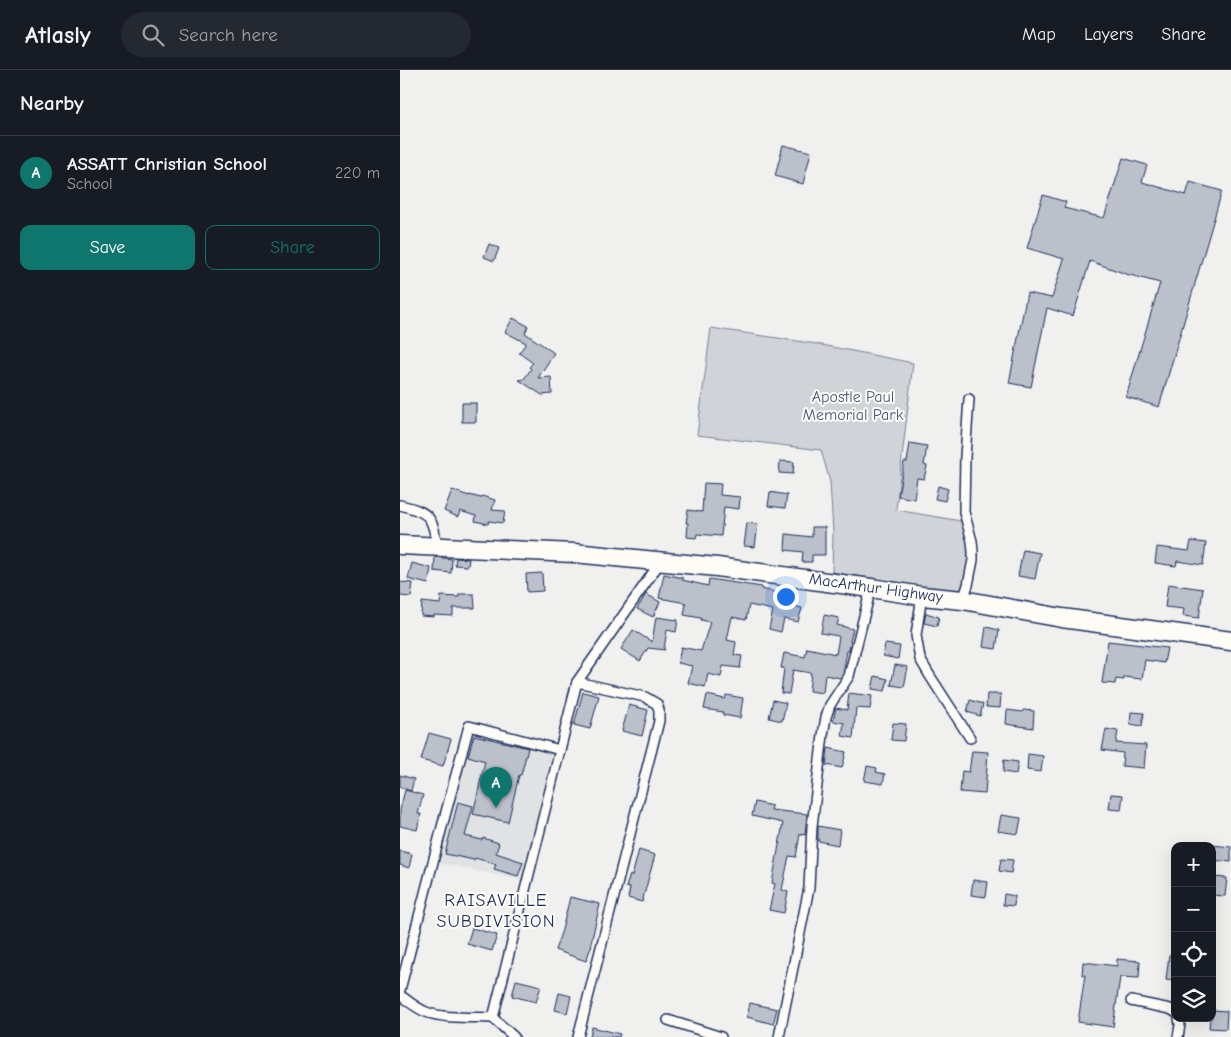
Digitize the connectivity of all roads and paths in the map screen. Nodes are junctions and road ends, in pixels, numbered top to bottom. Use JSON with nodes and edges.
{"nodes":[{"id":1,"x":969,"y":399,"type":"dead end"},
{"id":2,"x":400,"y":505,"type":"edge"},
{"id":3,"x":400,"y":545,"type":"edge"},
{"id":4,"x":437,"y":547,"type":"junction"},
{"id":5,"x":661,"y":561,"type":"junction"},
{"id":6,"x":872,"y":588,"type":"junction"},
{"id":7,"x":922,"y":596,"type":"junction"},
{"id":8,"x":963,"y":600,"type":"junction"},
{"id":9,"x":1231,"y":641,"type":"edge"},
{"id":10,"x":577,"y":682,"type":"junction"},
{"id":11,"x":970,"y":738,"type":"dead end"},
{"id":12,"x":560,"y":750,"type":"junction"},
{"id":13,"x":400,"y":990,"type":"edge"},
{"id":14,"x":400,"y":995,"type":"edge"},
{"id":15,"x":1131,"y":1001,"type":"dead end"},
{"id":16,"x":1171,"y":1009,"type":"edge"},
{"id":17,"x":492,"y":1018,"type":"junction"},
{"id":18,"x":668,"y":1020,"type":"dead end"},
{"id":19,"x":1180,"y":1022,"type":"edge"},
{"id":20,"x":514,"y":1037,"type":"edge"},
{"id":21,"x":578,"y":1037,"type":"edge"},
{"id":22,"x":721,"y":1037,"type":"edge"},
{"id":23,"x":778,"y":1037,"type":"edge"},
{"id":24,"x":1178,"y":1037,"type":"edge"}],
"edges":[{"from":1,"to":8,"type":"street"},
{"from":2,"to":4,"type":"street"},
{"from":3,"to":4,"type":"highway","name":"MacArthur Highway"},
{"from":4,"to":5,"type":"highway","name":"MacArthur Highway"},
{"from":5,"to":6,"type":"highway","name":"MacArthur Highway"},
{"from":5,"to":10,"type":"street"},
{"from":6,"to":7,"type":"highway","name":"MacArthur Highway"},
{"from":6,"to":23,"type":"street"},
{"from":7,"to":8,"type":"highway","name":"MacArthur Highway"},
{"from":7,"to":11,"type":"street"},
{"from":8,"to":9,"type":"highway","name":"MacArthur Highway"},
{"from":10,"to":12,"type":"street"},
{"from":10,"to":21,"type":"street"},
{"from":12,"to":13,"type":"street"},
{"from":12,"to":17,"type":"street"},
{"from":14,"to":17,"type":"street"},
{"from":15,"to":16,"type":"street"},
{"from":17,"to":20,"type":"street"},
{"from":18,"to":22,"type":"street"},
{"from":19,"to":24,"type":"street"}]}
